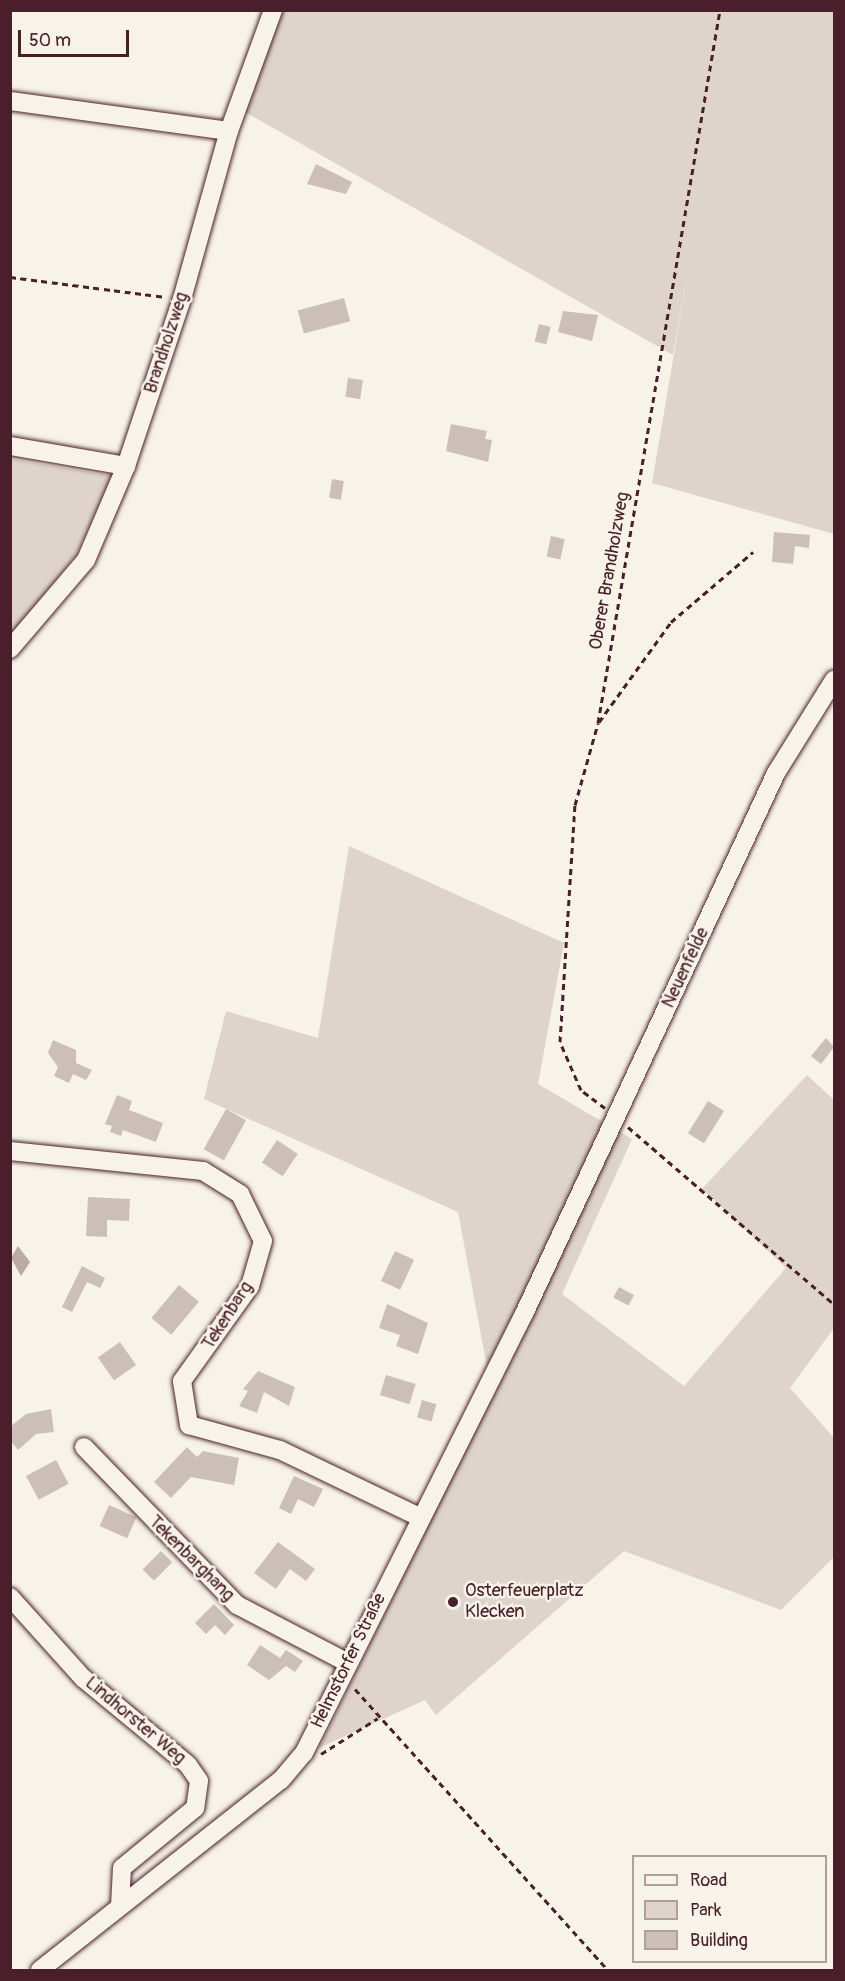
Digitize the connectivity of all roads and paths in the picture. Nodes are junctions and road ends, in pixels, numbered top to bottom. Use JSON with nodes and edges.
{"nodes":[{"id":1,"x":273,"y":10,"type":"edge"},
{"id":2,"x":720,"y":10,"type":"edge"},
{"id":3,"x":10,"y":101,"type":"edge"},
{"id":4,"x":229,"y":131,"type":"junction"},
{"id":5,"x":10,"y":277,"type":"edge"},
{"id":6,"x":182,"y":299,"type":"junction"},
{"id":7,"x":10,"y":446,"type":"edge"},
{"id":8,"x":126,"y":466,"type":"junction"},
{"id":9,"x":753,"y":552,"type":"dead end"},
{"id":10,"x":10,"y":649,"type":"edge"},
{"id":11,"x":834,"y":680,"type":"edge"},
{"id":12,"x":598,"y":723,"type":"junction"},
{"id":13,"x":616,"y":1117,"type":"junction"},
{"id":14,"x":10,"y":1151,"type":"edge"},
{"id":15,"x":549,"y":1262,"type":"joint"},
{"id":16,"x":834,"y":1304,"type":"edge"},
{"id":17,"x":84,"y":1447,"type":"dead end"},
{"id":18,"x":419,"y":1517,"type":"junction"},
{"id":19,"x":10,"y":1597,"type":"edge"},
{"id":20,"x":348,"y":1663,"type":"junction"},
{"id":21,"x":378,"y":1718,"type":"junction"},
{"id":22,"x":310,"y":1761,"type":"dead end"},
{"id":23,"x":120,"y":1905,"type":"junction"},
{"id":24,"x":40,"y":1971,"type":"edge"},
{"id":25,"x":608,"y":1971,"type":"edge"}],
"edges":[{"from":1,"to":4,"type":"street","name":"Brandholzweg"},
{"from":2,"to":12,"type":"path","name":"Oberer Brandholzweg"},
{"from":3,"to":4,"type":"street"},
{"from":4,"to":6,"type":"street","name":"Brandholzweg"},
{"from":5,"to":6,"type":"path"},
{"from":6,"to":8,"type":"street","name":"Brandholzweg"},
{"from":7,"to":8,"type":"street"},
{"from":8,"to":10,"type":"street","name":"Brandholzweg"},
{"from":9,"to":12,"type":"path"},
{"from":11,"to":13,"type":"street","name":"Neuenfelde"},
{"from":12,"to":13,"type":"path","name":"Oberer Brandholzweg"},
{"from":13,"to":15,"type":"street","name":"Neuenfelde"},
{"from":13,"to":16,"type":"path","name":"Oberer Brandholzweg"},
{"from":14,"to":18,"type":"street","name":"Tekenbarg"},
{"from":15,"to":18,"type":"street","name":"Helmstorfer Straße"},
{"from":17,"to":20,"type":"street","name":"Tekenbarghang"},
{"from":18,"to":20,"type":"street","name":"Helmstorfer Straße"},
{"from":19,"to":23,"type":"street","name":"Lindhorster Weg"},
{"from":20,"to":21,"type":"path"},
{"from":20,"to":23,"type":"street","name":"Helmstorfer Straße"},
{"from":21,"to":22,"type":"path"},
{"from":21,"to":25,"type":"path"},
{"from":23,"to":24,"type":"street","name":"Helmstorfer Straße"}]}
